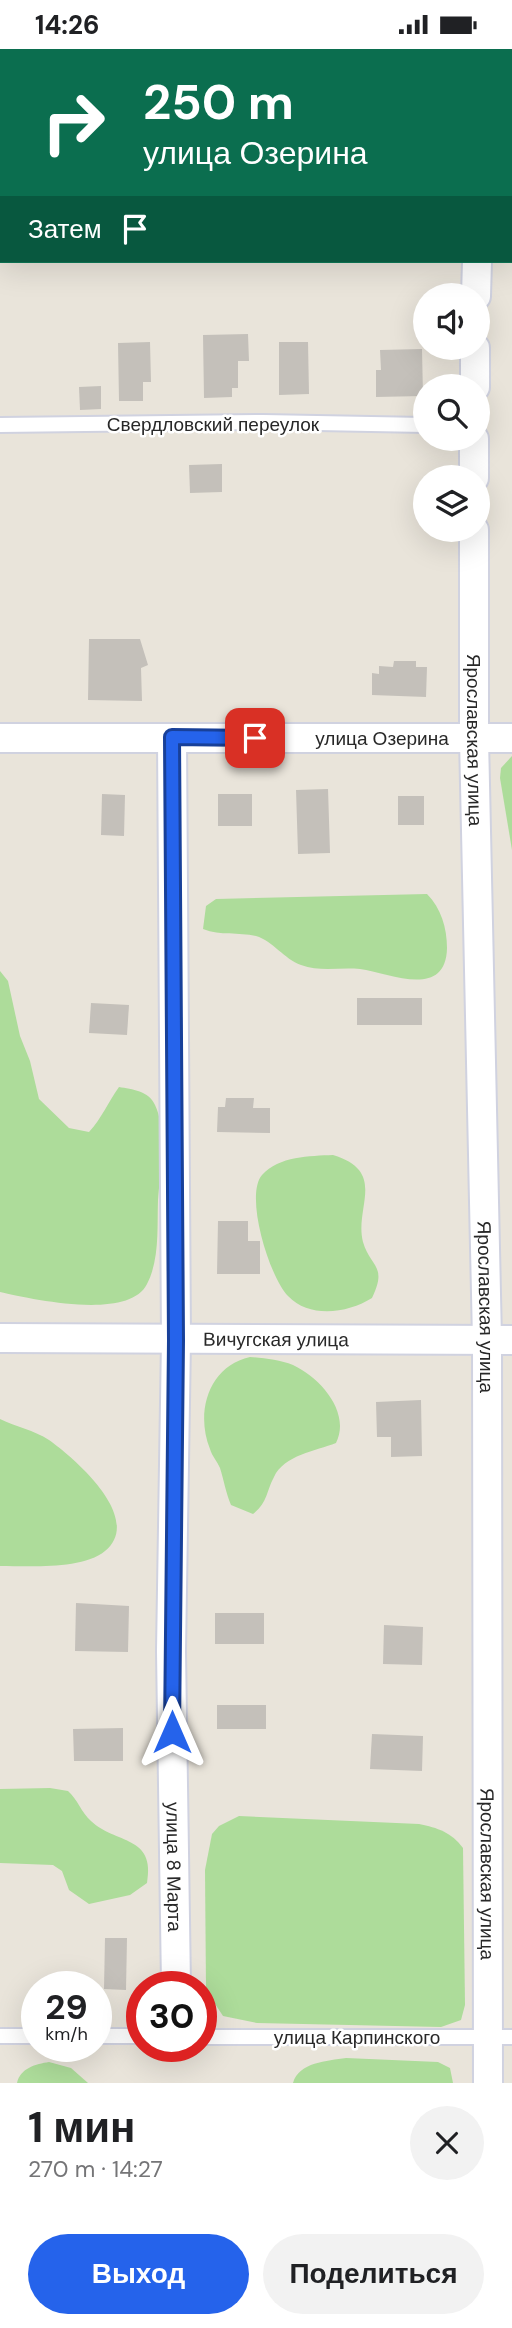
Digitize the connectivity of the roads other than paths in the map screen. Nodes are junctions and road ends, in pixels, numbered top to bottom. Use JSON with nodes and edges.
{"nodes":[{"id":1,"x":477,"y":263,"type":"edge"},
{"id":2,"x":477,"y":283,"type":"edge"},
{"id":3,"x":0,"y":425,"type":"edge"},
{"id":4,"x":413,"y":425,"type":"edge"},
{"id":5,"x":474,"y":542,"type":"edge"},
{"id":6,"x":172,"y":737,"type":"junction"},
{"id":7,"x":0,"y":738,"type":"edge"},
{"id":8,"x":474,"y":738,"type":"junction"},
{"id":9,"x":512,"y":738,"type":"edge"},
{"id":10,"x":0,"y":1338,"type":"edge"},
{"id":11,"x":176,"y":1340,"type":"junction"},
{"id":12,"x":500,"y":1340,"type":"edge"},
{"id":13,"x":176,"y":1971,"type":"edge"},
{"id":14,"x":0,"y":2036,"type":"edge"},
{"id":15,"x":21,"y":2036,"type":"edge"},
{"id":16,"x":217,"y":2037,"type":"edge"},
{"id":17,"x":500,"y":2037,"type":"edge"},
{"id":18,"x":488,"y":2083,"type":"edge"}],
"edges":[{"from":1,"to":2,"type":"street"},
{"from":3,"to":4,"type":"lane","name":"Свердловский переулок"},
{"from":5,"to":8,"type":"street","name":"Ярославская улица"},
{"from":6,"to":7,"type":"street","name":"улица Озерина"},
{"from":6,"to":8,"type":"street","name":"улица Озерина"},
{"from":6,"to":11,"type":"street","name":"улица 8 Марта"},
{"from":8,"to":9,"type":"street","name":"улица Озерина"},
{"from":8,"to":12,"type":"street","name":"Ярославская улица"},
{"from":10,"to":11,"type":"street","name":"Вичугская улица"},
{"from":11,"to":12,"type":"street","name":"Вичугская улица"},
{"from":11,"to":13,"type":"street","name":"улица 8 Марта"},
{"from":12,"to":17,"type":"street","name":"Ярославская улица"},
{"from":14,"to":15,"type":"lane"},
{"from":16,"to":17,"type":"lane","name":"улица Карпинского"},
{"from":17,"to":18,"type":"street","name":"Ярославская улица"}]}
